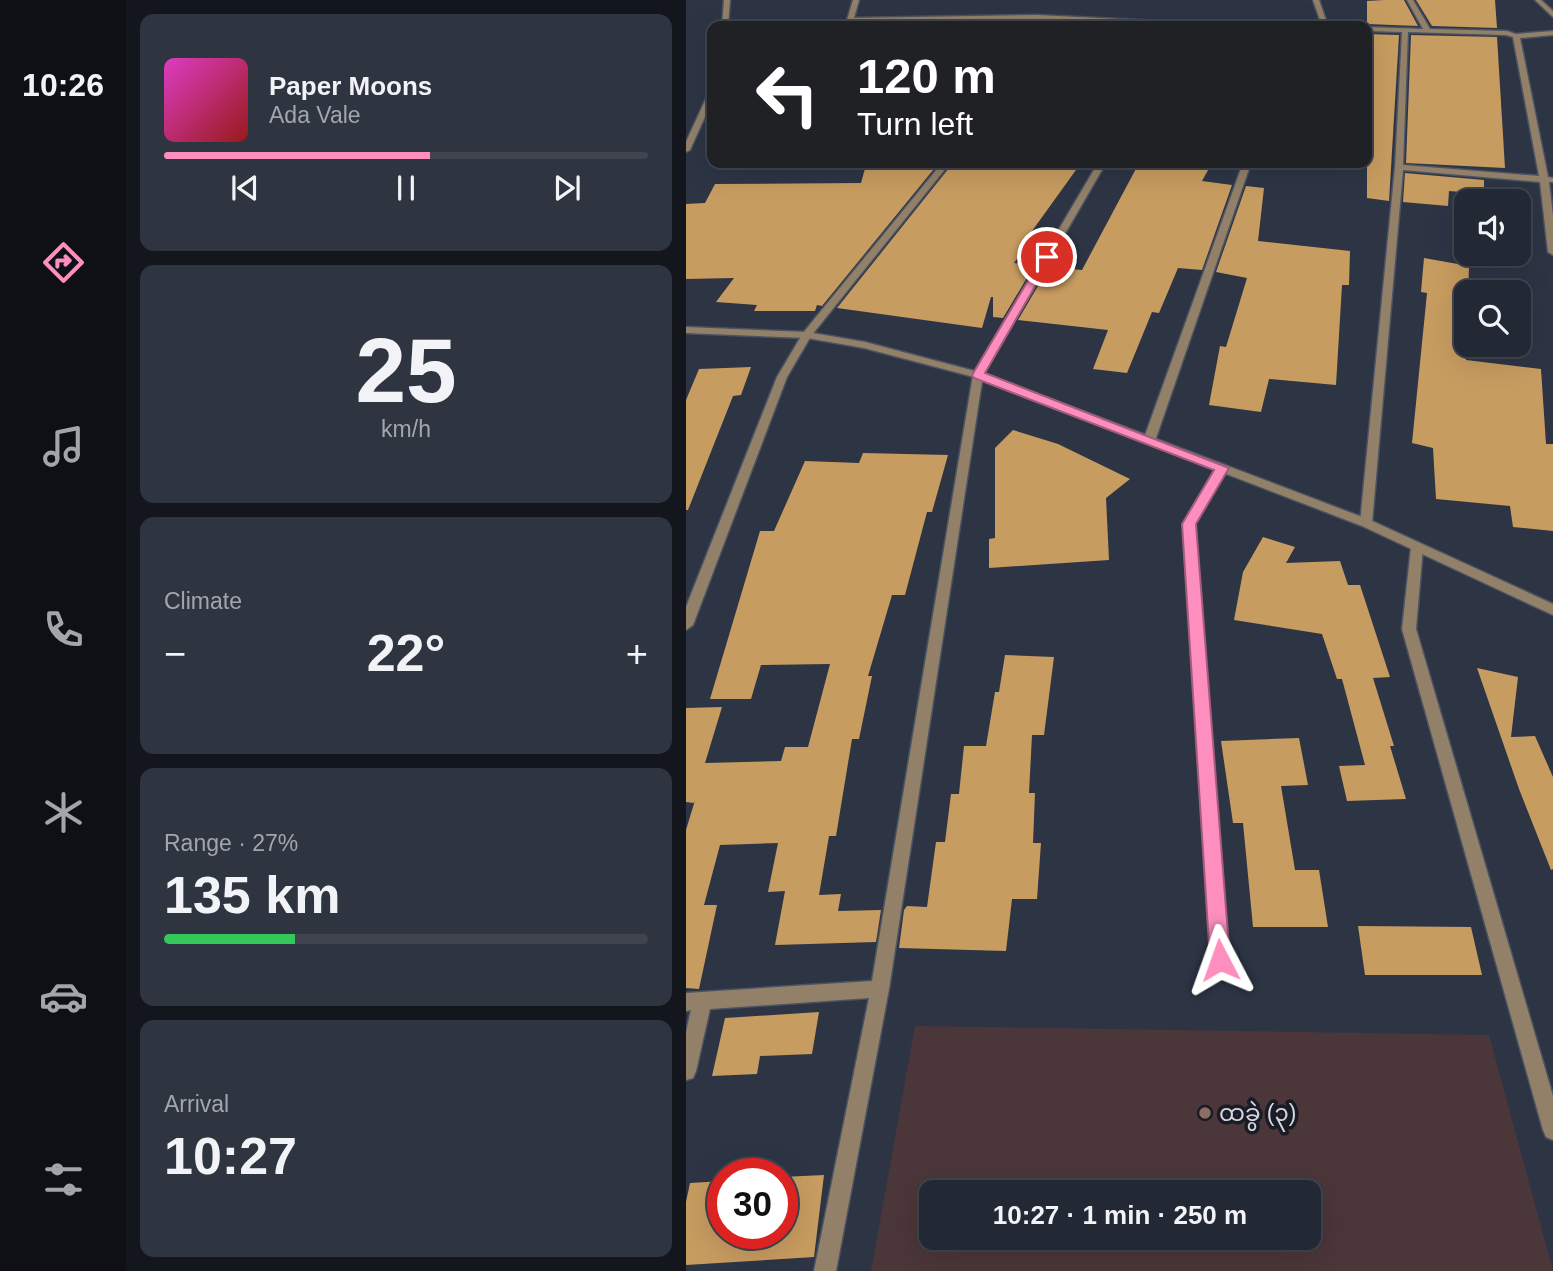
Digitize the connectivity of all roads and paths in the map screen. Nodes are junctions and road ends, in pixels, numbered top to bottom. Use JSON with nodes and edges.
{"nodes":[{"id":1,"x":727,"y":0,"type":"edge"},
{"id":2,"x":856,"y":0,"type":"edge"},
{"id":3,"x":1316,"y":0,"type":"edge"},
{"id":4,"x":1410,"y":0,"type":"edge"},
{"id":5,"x":1538,"y":0,"type":"edge"},
{"id":6,"x":1550,"y":8,"type":"edge"},
{"id":7,"x":1553,"y":15,"type":"edge"},
{"id":8,"x":725,"y":21,"type":"edge"},
{"id":9,"x":1048,"y":21,"type":"edge"},
{"id":10,"x":1323,"y":21,"type":"edge"},
{"id":11,"x":1372,"y":29,"type":"edge"},
{"id":12,"x":1405,"y":30,"type":"junction"},
{"id":13,"x":1428,"y":31,"type":"junction"},
{"id":14,"x":1553,"y":33,"type":"edge"},
{"id":15,"x":1516,"y":36,"type":"junction"},
{"id":16,"x":707,"y":105,"type":"edge"},
{"id":17,"x":686,"y":150,"type":"edge"},
{"id":18,"x":1399,"y":167,"type":"junction"},
{"id":19,"x":942,"y":168,"type":"edge"},
{"id":20,"x":1099,"y":168,"type":"edge"},
{"id":21,"x":1245,"y":168,"type":"edge"},
{"id":22,"x":1549,"y":179,"type":"edge"},
{"id":23,"x":1553,"y":251,"type":"edge"},
{"id":24,"x":686,"y":330,"type":"edge"},
{"id":25,"x":807,"y":335,"type":"junction"},
{"id":26,"x":978,"y":375,"type":"junction"},
{"id":27,"x":1149,"y":441,"type":"junction"},
{"id":28,"x":1222,"y":468,"type":"junction"},
{"id":29,"x":1366,"y":523,"type":"junction"},
{"id":30,"x":1417,"y":547,"type":"junction"},
{"id":31,"x":1553,"y":610,"type":"edge"},
{"id":32,"x":686,"y":625,"type":"edge"},
{"id":33,"x":1220,"y":960,"type":"dead end"},
{"id":34,"x":880,"y":989,"type":"junction"},
{"id":35,"x":694,"y":1001,"type":"edge"},
{"id":36,"x":686,"y":1071,"type":"edge"},
{"id":37,"x":1553,"y":1130,"type":"edge"},
{"id":38,"x":825,"y":1271,"type":"edge"}],
"edges":[{"from":1,"to":8,"type":"street"},
{"from":2,"to":9,"type":"street"},
{"from":3,"to":10,"type":"street"},
{"from":4,"to":13,"type":"street"},
{"from":5,"to":6,"type":"street"},
{"from":6,"to":7,"type":"street"},
{"from":11,"to":12,"type":"street"},
{"from":12,"to":13,"type":"street"},
{"from":12,"to":18,"type":"street"},
{"from":13,"to":15,"type":"street"},
{"from":14,"to":15,"type":"street"},
{"from":15,"to":22,"type":"street"},
{"from":16,"to":17,"type":"street"},
{"from":18,"to":22,"type":"street"},
{"from":18,"to":29,"type":"street"},
{"from":19,"to":25,"type":"street"},
{"from":20,"to":26,"type":"street"},
{"from":21,"to":27,"type":"street"},
{"from":22,"to":23,"type":"street"},
{"from":24,"to":25,"type":"street"},
{"from":25,"to":26,"type":"street"},
{"from":25,"to":32,"type":"street"},
{"from":26,"to":27,"type":"street"},
{"from":26,"to":34,"type":"street"},
{"from":27,"to":28,"type":"street"},
{"from":28,"to":29,"type":"street"},
{"from":28,"to":33,"type":"street"},
{"from":29,"to":30,"type":"street"},
{"from":30,"to":31,"type":"street"},
{"from":30,"to":37,"type":"street"},
{"from":34,"to":35,"type":"street"},
{"from":34,"to":38,"type":"street"},
{"from":35,"to":36,"type":"street"}]}
